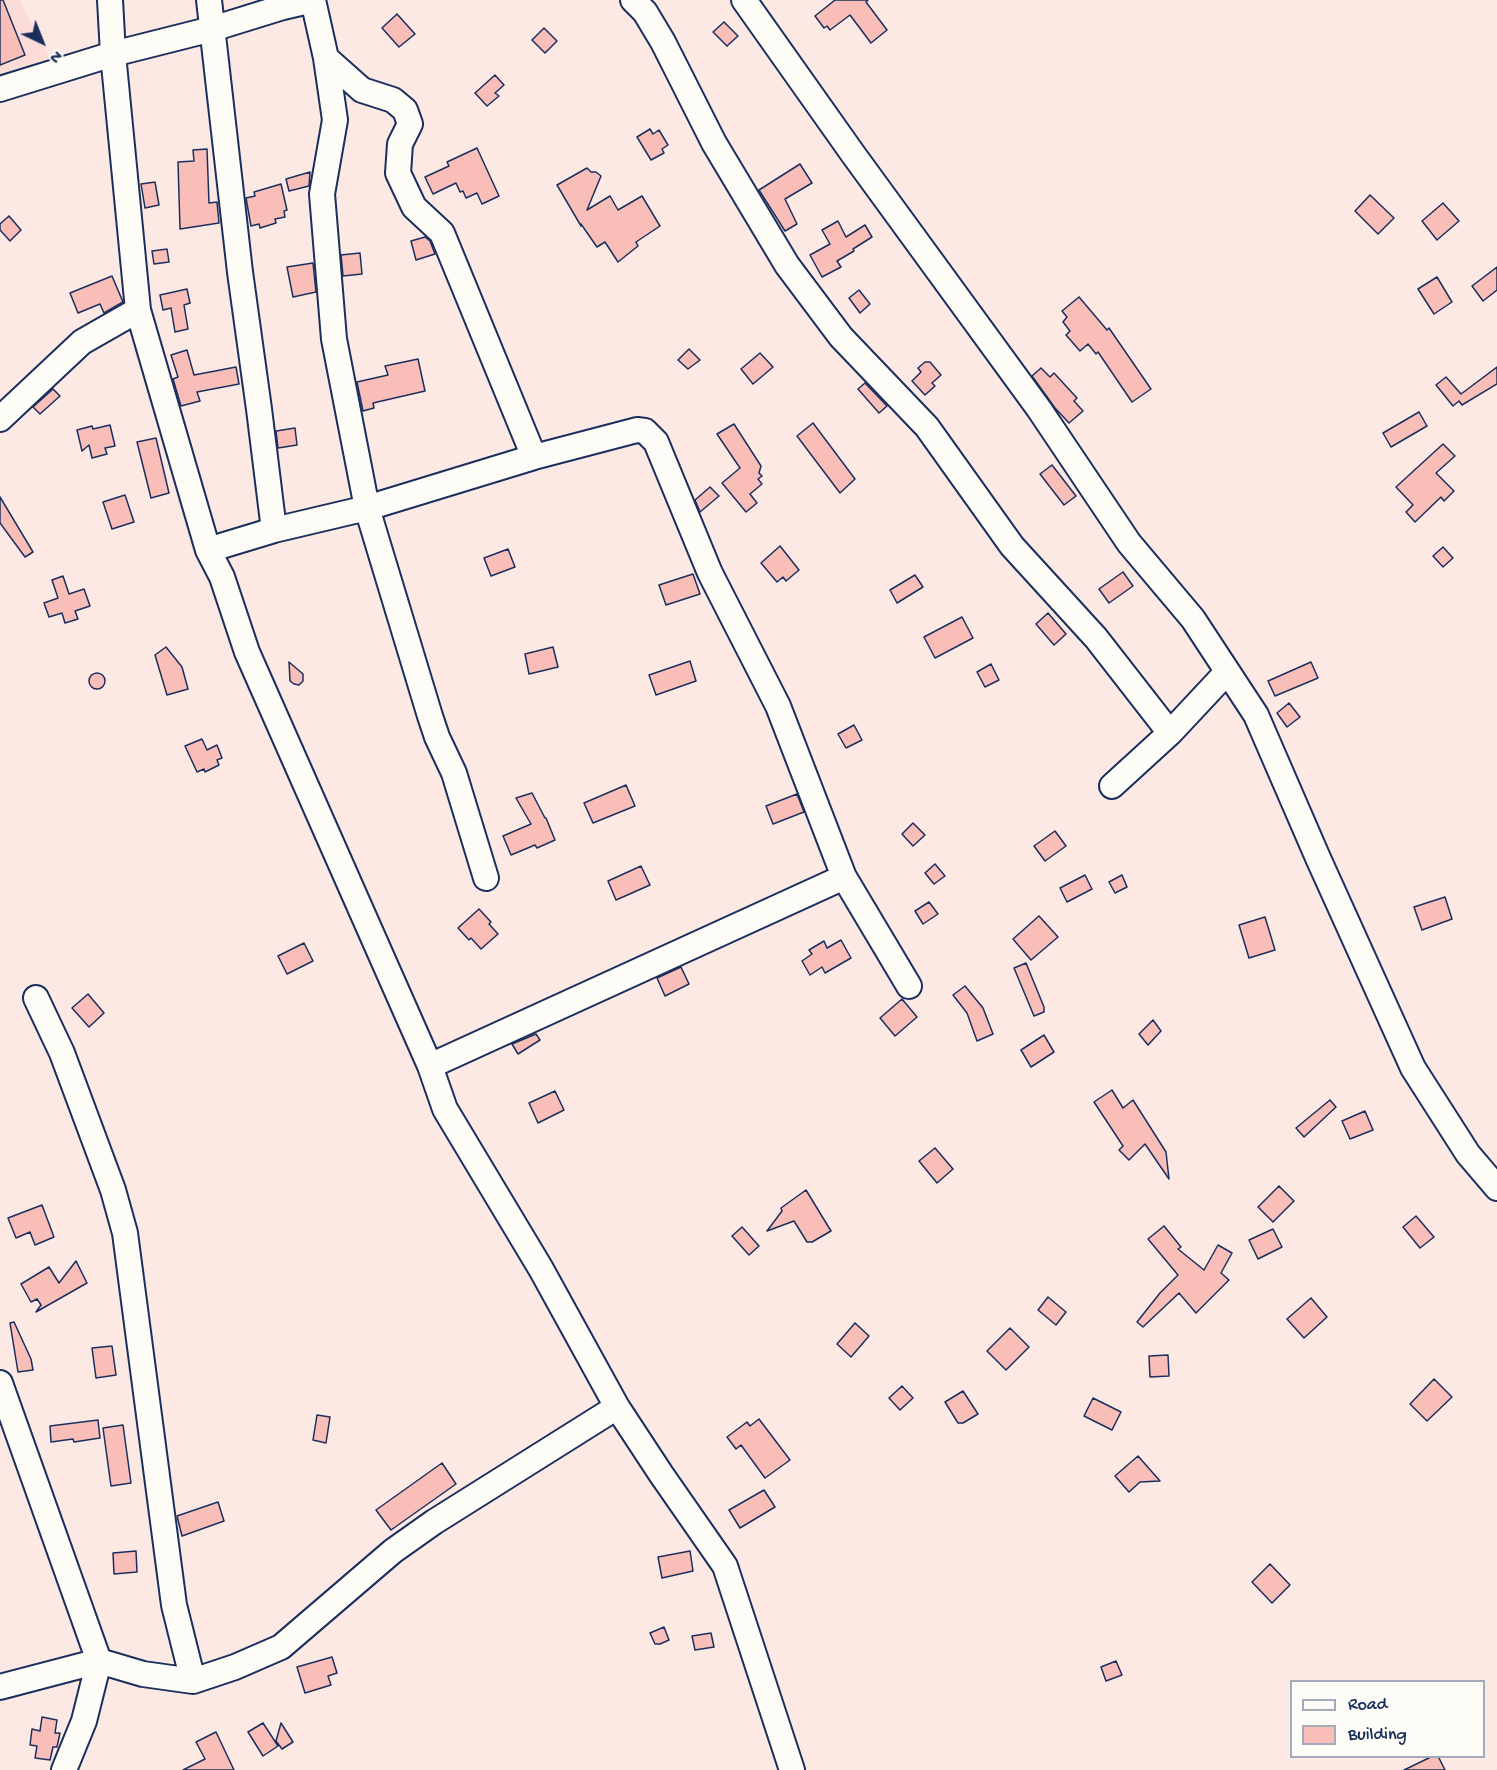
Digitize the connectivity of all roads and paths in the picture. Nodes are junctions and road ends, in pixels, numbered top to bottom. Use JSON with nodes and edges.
{"nodes":[{"id":1,"x":110,"y":0,"type":"edge"},
{"id":2,"x":209,"y":0,"type":"edge"},
{"id":3,"x":313,"y":0,"type":"edge"},
{"id":4,"x":633,"y":0,"type":"edge"},
{"id":5,"x":744,"y":0,"type":"edge"},
{"id":6,"x":212,"y":29,"type":"junction"},
{"id":7,"x":113,"y":54,"type":"junction"},
{"id":8,"x":326,"y":58,"type":"junction"},
{"id":9,"x":0,"y":89,"type":"edge"},
{"id":10,"x":138,"y":310,"type":"junction"},
{"id":11,"x":0,"y":420,"type":"edge"},
{"id":12,"x":534,"y":457,"type":"junction"},
{"id":13,"x":367,"y":508,"type":"junction"},
{"id":14,"x":274,"y":530,"type":"junction"},
{"id":15,"x":208,"y":550,"type":"junction"},
{"id":16,"x":1227,"y":672,"type":"junction"},
{"id":17,"x":1170,"y":733,"type":"junction"},
{"id":18,"x":1112,"y":786,"type":"dead end"},
{"id":19,"x":844,"y":877,"type":"junction"},
{"id":20,"x":486,"y":878,"type":"dead end"},
{"id":21,"x":909,"y":986,"type":"dead end"},
{"id":22,"x":36,"y":998,"type":"dead end"},
{"id":23,"x":430,"y":1066,"type":"junction"},
{"id":24,"x":1497,"y":1188,"type":"edge"},
{"id":25,"x":0,"y":1383,"type":"edge"},
{"id":26,"x":617,"y":1407,"type":"junction"},
{"id":27,"x":99,"y":1661,"type":"junction"},
{"id":28,"x":193,"y":1681,"type":"junction"},
{"id":29,"x":0,"y":1687,"type":"edge"},
{"id":30,"x":64,"y":1770,"type":"edge"},
{"id":31,"x":792,"y":1770,"type":"edge"}],
"edges":[{"from":1,"to":7,"type":"street"},
{"from":2,"to":6,"type":"street"},
{"from":3,"to":6,"type":"street"},
{"from":3,"to":8,"type":"street"},
{"from":4,"to":17,"type":"street"},
{"from":5,"to":16,"type":"street"},
{"from":6,"to":7,"type":"street"},
{"from":6,"to":14,"type":"street"},
{"from":7,"to":9,"type":"street"},
{"from":7,"to":10,"type":"street"},
{"from":8,"to":12,"type":"street"},
{"from":8,"to":13,"type":"street"},
{"from":10,"to":11,"type":"street"},
{"from":10,"to":15,"type":"street"},
{"from":12,"to":13,"type":"street"},
{"from":12,"to":19,"type":"street"},
{"from":13,"to":14,"type":"street"},
{"from":13,"to":20,"type":"street"},
{"from":14,"to":15,"type":"street"},
{"from":15,"to":23,"type":"street"},
{"from":16,"to":17,"type":"street"},
{"from":16,"to":24,"type":"street"},
{"from":17,"to":18,"type":"street"},
{"from":19,"to":21,"type":"street"},
{"from":19,"to":23,"type":"street"},
{"from":22,"to":28,"type":"street"},
{"from":23,"to":26,"type":"street"},
{"from":25,"to":27,"type":"street"},
{"from":26,"to":28,"type":"street"},
{"from":26,"to":31,"type":"street"},
{"from":27,"to":28,"type":"street"},
{"from":27,"to":29,"type":"street"},
{"from":27,"to":30,"type":"street"}]}
